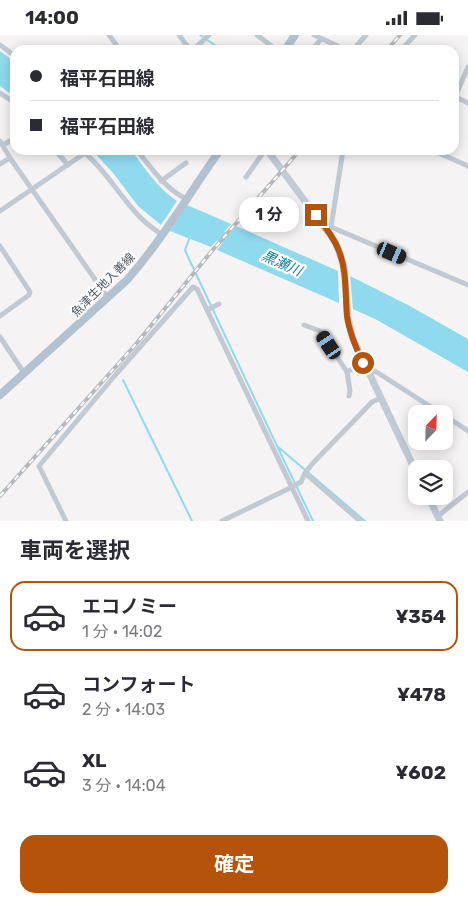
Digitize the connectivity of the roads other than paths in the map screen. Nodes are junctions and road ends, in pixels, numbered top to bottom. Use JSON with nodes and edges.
{"nodes":[{"id":1,"x":180,"y":35,"type":"edge"},
{"id":2,"x":209,"y":35,"type":"edge"},
{"id":3,"x":257,"y":35,"type":"edge"},
{"id":4,"x":314,"y":35,"type":"edge"},
{"id":5,"x":366,"y":35,"type":"edge"},
{"id":6,"x":415,"y":35,"type":"edge"},
{"id":7,"x":323,"y":38,"type":"edge"},
{"id":8,"x":188,"y":45,"type":"edge"},
{"id":9,"x":198,"y":45,"type":"edge"},
{"id":10,"x":270,"y":45,"type":"edge"},
{"id":11,"x":336,"y":45,"type":"edge"},
{"id":12,"x":357,"y":45,"type":"edge"},
{"id":13,"x":406,"y":45,"type":"edge"},
{"id":14,"x":468,"y":67,"type":"edge"},
{"id":15,"x":459,"y":88,"type":"edge"},
{"id":16,"x":1,"y":143,"type":"edge"},
{"id":17,"x":59,"y":155,"type":"edge"},
{"id":18,"x":80,"y":155,"type":"edge"},
{"id":19,"x":86,"y":155,"type":"edge"},
{"id":20,"x":140,"y":155,"type":"edge"},
{"id":21,"x":216,"y":155,"type":"edge"},
{"id":22,"x":262,"y":155,"type":"edge"},
{"id":23,"x":270,"y":155,"type":"edge"},
{"id":24,"x":342,"y":155,"type":"edge"},
{"id":25,"x":443,"y":155,"type":"edge"},
{"id":26,"x":10,"y":158,"type":"junction"},
{"id":27,"x":186,"y":163,"type":"dead end"},
{"id":28,"x":0,"y":165,"type":"edge"},
{"id":29,"x":68,"y":165,"type":"junction"},
{"id":30,"x":468,"y":166,"type":"edge"},
{"id":31,"x":246,"y":177,"type":"dead end"},
{"id":32,"x":161,"y":181,"type":"junction"},
{"id":33,"x":33,"y":189,"type":"junction"},
{"id":34,"x":185,"y":200,"type":"junction"},
{"id":35,"x":0,"y":211,"type":"edge"},
{"id":36,"x":329,"y":229,"type":"junction"},
{"id":37,"x":163,"y":233,"type":"junction"},
{"id":38,"x":0,"y":246,"type":"edge"},
{"id":39,"x":468,"y":285,"type":"edge"},
{"id":40,"x":108,"y":298,"type":"junction"},
{"id":41,"x":219,"y":304,"type":"dead end"},
{"id":42,"x":207,"y":310,"type":"junction"},
{"id":43,"x":0,"y":316,"type":"edge"},
{"id":44,"x":304,"y":325,"type":"dead end"},
{"id":45,"x":0,"y":337,"type":"edge"},
{"id":46,"x":363,"y":363,"type":"junction"},
{"id":47,"x":347,"y":372,"type":"junction"},
{"id":48,"x":24,"y":373,"type":"junction"},
{"id":49,"x":368,"y":373,"type":"junction"},
{"id":50,"x":0,"y":395,"type":"edge"},
{"id":51,"x":349,"y":396,"type":"dead end"},
{"id":52,"x":381,"y":398,"type":"junction"},
{"id":53,"x":429,"y":405,"type":"edge"},
{"id":54,"x":453,"y":421,"type":"edge"},
{"id":55,"x":468,"y":431,"type":"edge"},
{"id":56,"x":410,"y":460,"type":"edge"},
{"id":57,"x":305,"y":473,"type":"junction"},
{"id":58,"x":292,"y":487,"type":"junction"},
{"id":59,"x":468,"y":492,"type":"edge"},
{"id":60,"x":432,"y":505,"type":"edge"},
{"id":61,"x":439,"y":518,"type":"edge"},
{"id":62,"x":66,"y":521,"type":"edge"},
{"id":63,"x":222,"y":521,"type":"edge"},
{"id":64,"x":308,"y":521,"type":"edge"},
{"id":65,"x":360,"y":521,"type":"edge"}],
"edges":[{"from":1,"to":8,"type":"street"},
{"from":2,"to":9,"type":"street"},
{"from":3,"to":10,"type":"street"},
{"from":4,"to":7,"type":"street"},
{"from":5,"to":12,"type":"street"},
{"from":6,"to":13,"type":"street"},
{"from":7,"to":11,"type":"street"},
{"from":14,"to":15,"type":"street"},
{"from":16,"to":26,"type":"street"},
{"from":17,"to":29,"type":"street"},
{"from":18,"to":29,"type":"street"},
{"from":19,"to":37,"type":"street"},
{"from":20,"to":32,"type":"street"},
{"from":21,"to":34,"type":"main road","name":"魚津生地入善線"},
{"from":22,"to":31,"type":"street"},
{"from":23,"to":36,"type":"main road"},
{"from":24,"to":36,"type":"street"},
{"from":25,"to":30,"type":"street"},
{"from":26,"to":28,"type":"street"},
{"from":26,"to":33,"type":"street"},
{"from":27,"to":32,"type":"street"},
{"from":29,"to":33,"type":"street"},
{"from":32,"to":34,"type":"street"},
{"from":33,"to":35,"type":"street"},
{"from":33,"to":40,"type":"street"},
{"from":34,"to":37,"type":"main road","name":"魚津生地入善線"},
{"from":36,"to":39,"type":"street"},
{"from":36,"to":46,"type":"main road"},
{"from":37,"to":40,"type":"main road","name":"魚津生地入善線"},
{"from":38,"to":43,"type":"street"},
{"from":40,"to":48,"type":"main road","name":"魚津生地入善線"},
{"from":41,"to":42,"type":"street"},
{"from":42,"to":58,"type":"street"},
{"from":42,"to":62,"type":"street"},
{"from":44,"to":47,"type":"street"},
{"from":45,"to":48,"type":"street"},
{"from":46,"to":47,"type":"street"},
{"from":46,"to":49,"type":"main road"},
{"from":47,"to":51,"type":"street"},
{"from":48,"to":50,"type":"main road","name":"魚津生地入善線"},
{"from":49,"to":52,"type":"main road"},
{"from":49,"to":53,"type":"street"},
{"from":52,"to":56,"type":"main road"},
{"from":52,"to":57,"type":"street"},
{"from":54,"to":55,"type":"street"},
{"from":57,"to":58,"type":"street"},
{"from":57,"to":65,"type":"street"},
{"from":58,"to":63,"type":"street"},
{"from":58,"to":64,"type":"street"},
{"from":59,"to":61,"type":"street"},
{"from":60,"to":61,"type":"main road"}]}
